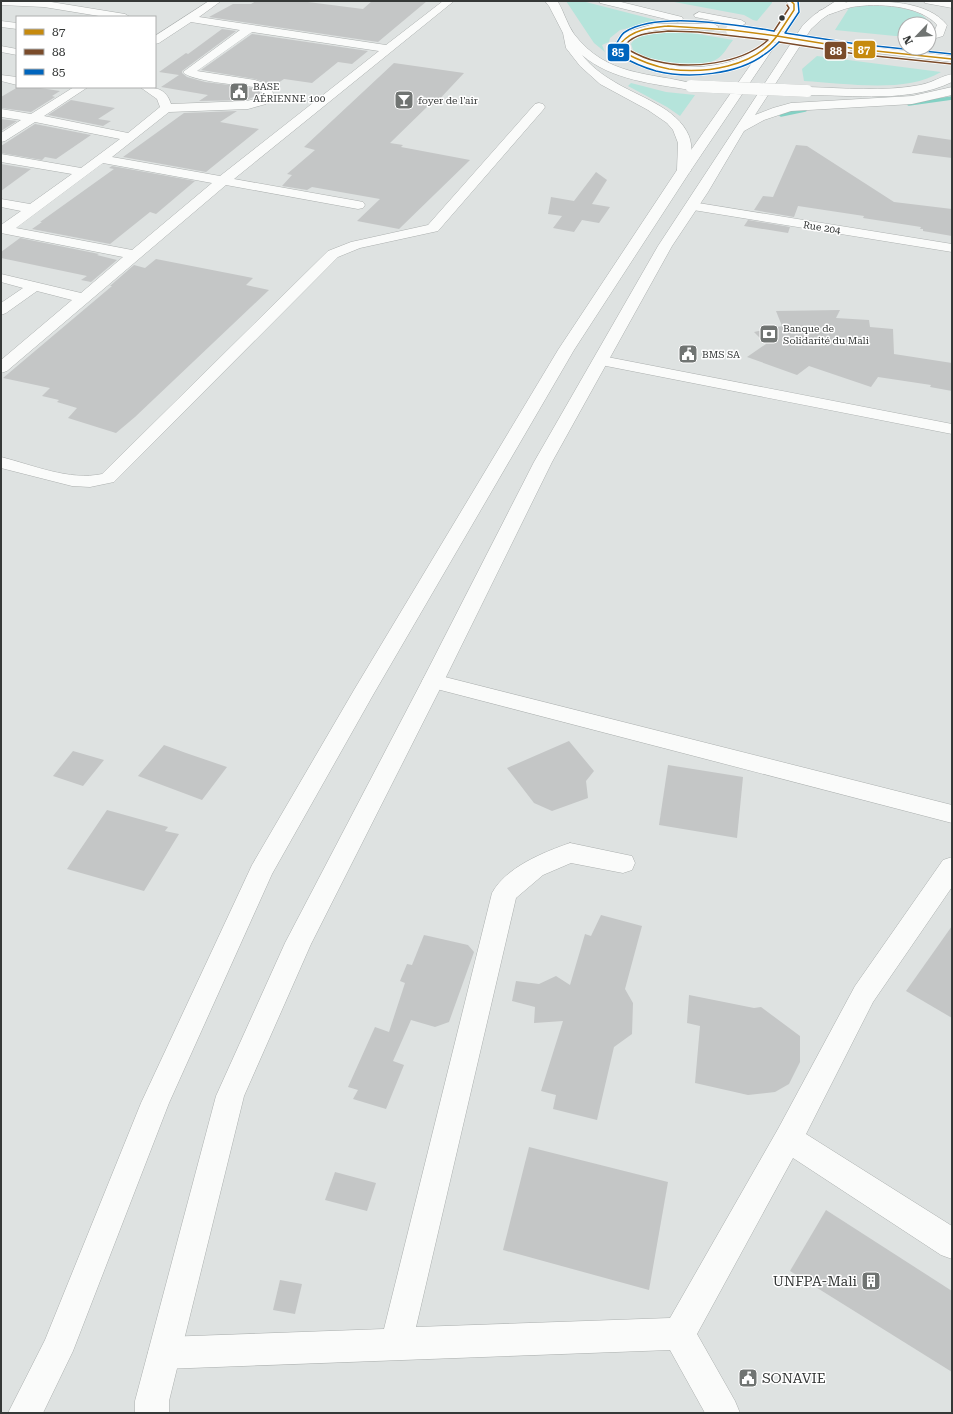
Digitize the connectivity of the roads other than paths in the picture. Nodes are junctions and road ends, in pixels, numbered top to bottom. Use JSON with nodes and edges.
{"nodes":[{"id":1,"x":216,"y":1,"type":"edge"},
{"id":2,"x":449,"y":1,"type":"edge"},
{"id":3,"x":550,"y":1,"type":"edge"},
{"id":4,"x":604,"y":1,"type":"edge"},
{"id":5,"x":631,"y":1,"type":"edge"},
{"id":6,"x":791,"y":1,"type":"edge"},
{"id":7,"x":843,"y":1,"type":"edge"},
{"id":8,"x":917,"y":1,"type":"edge"},
{"id":9,"x":929,"y":1,"type":"edge"},
{"id":10,"x":1,"y":2,"type":"edge"},
{"id":11,"x":27,"y":2,"type":"edge"},
{"id":12,"x":46,"y":2,"type":"edge"},
{"id":13,"x":952,"y":5,"type":"edge"},
{"id":14,"x":823,"y":13,"type":"junction"},
{"id":15,"x":952,"y":14,"type":"edge"},
{"id":16,"x":120,"y":16,"type":"edge"},
{"id":17,"x":932,"y":16,"type":"edge"},
{"id":18,"x":1,"y":18,"type":"edge"},
{"id":19,"x":190,"y":19,"type":"junction"},
{"id":20,"x":937,"y":19,"type":"edge"},
{"id":21,"x":163,"y":23,"type":"dead end"},
{"id":22,"x":1,"y":24,"type":"edge"},
{"id":23,"x":16,"y":26,"type":"edge"},
{"id":24,"x":178,"y":26,"type":"junction"},
{"id":25,"x":714,"y":27,"type":"junction"},
{"id":26,"x":736,"y":27,"type":"junction"},
{"id":27,"x":250,"y":28,"type":"junction"},
{"id":28,"x":568,"y":33,"type":"junction"},
{"id":29,"x":937,"y":35,"type":"edge"},
{"id":30,"x":156,"y":40,"type":"edge"},
{"id":31,"x":897,"y":40,"type":"edge"},
{"id":32,"x":863,"y":42,"type":"junction"},
{"id":33,"x":846,"y":44,"type":"junction"},
{"id":34,"x":897,"y":46,"type":"edge"},
{"id":35,"x":767,"y":48,"type":"junction"},
{"id":36,"x":1,"y":49,"type":"edge"},
{"id":37,"x":388,"y":49,"type":"junction"},
{"id":38,"x":16,"y":52,"type":"edge"},
{"id":39,"x":937,"y":53,"type":"edge"},
{"id":40,"x":951,"y":56,"type":"edge"},
{"id":41,"x":952,"y":77,"type":"edge"},
{"id":42,"x":1,"y":78,"type":"edge"},
{"id":43,"x":16,"y":81,"type":"edge"},
{"id":44,"x":80,"y":88,"type":"edge"},
{"id":45,"x":148,"y":88,"type":"edge"},
{"id":46,"x":952,"y":91,"type":"edge"},
{"id":47,"x":539,"y":107,"type":"dead end"},
{"id":48,"x":166,"y":108,"type":"junction"},
{"id":49,"x":1,"y":113,"type":"edge"},
{"id":50,"x":33,"y":118,"type":"junction"},
{"id":51,"x":737,"y":133,"type":"junction"},
{"id":52,"x":131,"y":137,"type":"junction"},
{"id":53,"x":1,"y":138,"type":"edge"},
{"id":54,"x":1,"y":158,"type":"edge"},
{"id":55,"x":101,"y":159,"type":"junction"},
{"id":56,"x":684,"y":170,"type":"junction"},
{"id":57,"x":83,"y":172,"type":"junction"},
{"id":58,"x":223,"y":182,"type":"junction"},
{"id":59,"x":1,"y":203,"type":"edge"},
{"id":60,"x":358,"y":205,"type":"dead end"},
{"id":61,"x":692,"y":206,"type":"junction"},
{"id":62,"x":33,"y":209,"type":"junction"},
{"id":63,"x":3,"y":229,"type":"edge"},
{"id":64,"x":952,"y":248,"type":"edge"},
{"id":65,"x":135,"y":255,"type":"junction"},
{"id":66,"x":1,"y":278,"type":"edge"},
{"id":67,"x":35,"y":286,"type":"junction"},
{"id":68,"x":84,"y":298,"type":"junction"},
{"id":69,"x":1,"y":310,"type":"edge"},
{"id":70,"x":602,"y":361,"type":"junction"},
{"id":71,"x":1,"y":368,"type":"edge"},
{"id":72,"x":952,"y":429,"type":"edge"},
{"id":73,"x":1,"y":462,"type":"edge"},
{"id":74,"x":433,"y":681,"type":"junction"},
{"id":75,"x":952,"y":814,"type":"edge"},
{"id":76,"x":623,"y":863,"type":"dead end"},
{"id":77,"x":952,"y":868,"type":"edge"},
{"id":78,"x":788,"y":1139,"type":"junction"},
{"id":79,"x":952,"y":1244,"type":"edge"},
{"id":80,"x":679,"y":1334,"type":"junction"},
{"id":81,"x":396,"y":1344,"type":"junction"},
{"id":82,"x":164,"y":1353,"type":"junction"},
{"id":83,"x":25,"y":1413,"type":"edge"},
{"id":84,"x":152,"y":1413,"type":"edge"},
{"id":85,"x":723,"y":1413,"type":"edge"}],
"edges":[{"from":1,"to":19,"type":"main road"},
{"from":2,"to":37,"type":"main road"},
{"from":3,"to":28,"type":"main road"},
{"from":4,"to":25,"type":"main road"},
{"from":5,"to":26,"type":"main road"},
{"from":6,"to":35,"type":"main road"},
{"from":7,"to":14,"type":"main road"},
{"from":8,"to":15,"type":"main road"},
{"from":9,"to":13,"type":"main road"},
{"from":10,"to":11,"type":"main road"},
{"from":11,"to":12,"type":"main road"},
{"from":11,"to":18,"type":"main road"},
{"from":12,"to":16,"type":"main road"},
{"from":14,"to":17,"type":"main road"},
{"from":14,"to":51,"type":"main road"},
{"from":19,"to":24,"type":"main road"},
{"from":19,"to":27,"type":"main road"},
{"from":20,"to":29,"type":"main road"},
{"from":21,"to":24,"type":"main road"},
{"from":22,"to":23,"type":"main road"},
{"from":24,"to":30,"type":"main road"},
{"from":25,"to":26,"type":"main road"},
{"from":25,"to":35,"type":"main road"},
{"from":26,"to":33,"type":"main road","bridge":true},
{"from":27,"to":37,"type":"main road"},
{"from":27,"to":48,"type":"main road"},
{"from":28,"to":41,"type":"main road","bridge":true},
{"from":28,"to":56,"type":"main road"},
{"from":31,"to":32,"type":"main road"},
{"from":32,"to":33,"type":"main road"},
{"from":32,"to":34,"type":"main road"},
{"from":33,"to":40,"type":"main road"},
{"from":35,"to":56,"type":"main road"},
{"from":36,"to":38,"type":"main road"},
{"from":37,"to":58,"type":"main road"},
{"from":39,"to":40,"type":"main road"},
{"from":42,"to":43,"type":"main road"},
{"from":44,"to":50,"type":"main road"},
{"from":45,"to":48,"type":"main road"},
{"from":46,"to":51,"type":"main road"},
{"from":47,"to":73,"type":"main road"},
{"from":48,"to":52,"type":"main road"},
{"from":49,"to":50,"type":"main road"},
{"from":50,"to":52,"type":"main road"},
{"from":50,"to":53,"type":"main road"},
{"from":51,"to":61,"type":"main road"},
{"from":52,"to":55,"type":"main road"},
{"from":54,"to":57,"type":"main road"},
{"from":55,"to":57,"type":"main road"},
{"from":55,"to":58,"type":"main road"},
{"from":56,"to":83,"type":"main road"},
{"from":57,"to":62,"type":"main road"},
{"from":58,"to":60,"type":"main road"},
{"from":58,"to":65,"type":"main road"},
{"from":59,"to":62,"type":"main road"},
{"from":61,"to":64,"type":"main road","name":"Rue 204"},
{"from":61,"to":70,"type":"main road"},
{"from":62,"to":63,"type":"main road"},
{"from":63,"to":65,"type":"main road"},
{"from":65,"to":68,"type":"main road"},
{"from":66,"to":67,"type":"main road"},
{"from":67,"to":68,"type":"main road"},
{"from":67,"to":69,"type":"main road"},
{"from":68,"to":71,"type":"main road"},
{"from":70,"to":72,"type":"main road"},
{"from":70,"to":74,"type":"main road"},
{"from":74,"to":75,"type":"main road"},
{"from":74,"to":82,"type":"main road"},
{"from":76,"to":81,"type":"main road"},
{"from":77,"to":78,"type":"main road"},
{"from":78,"to":79,"type":"main road"},
{"from":78,"to":80,"type":"main road"},
{"from":80,"to":81,"type":"main road"},
{"from":80,"to":85,"type":"main road"},
{"from":81,"to":82,"type":"main road"},
{"from":82,"to":84,"type":"main road"}]}
